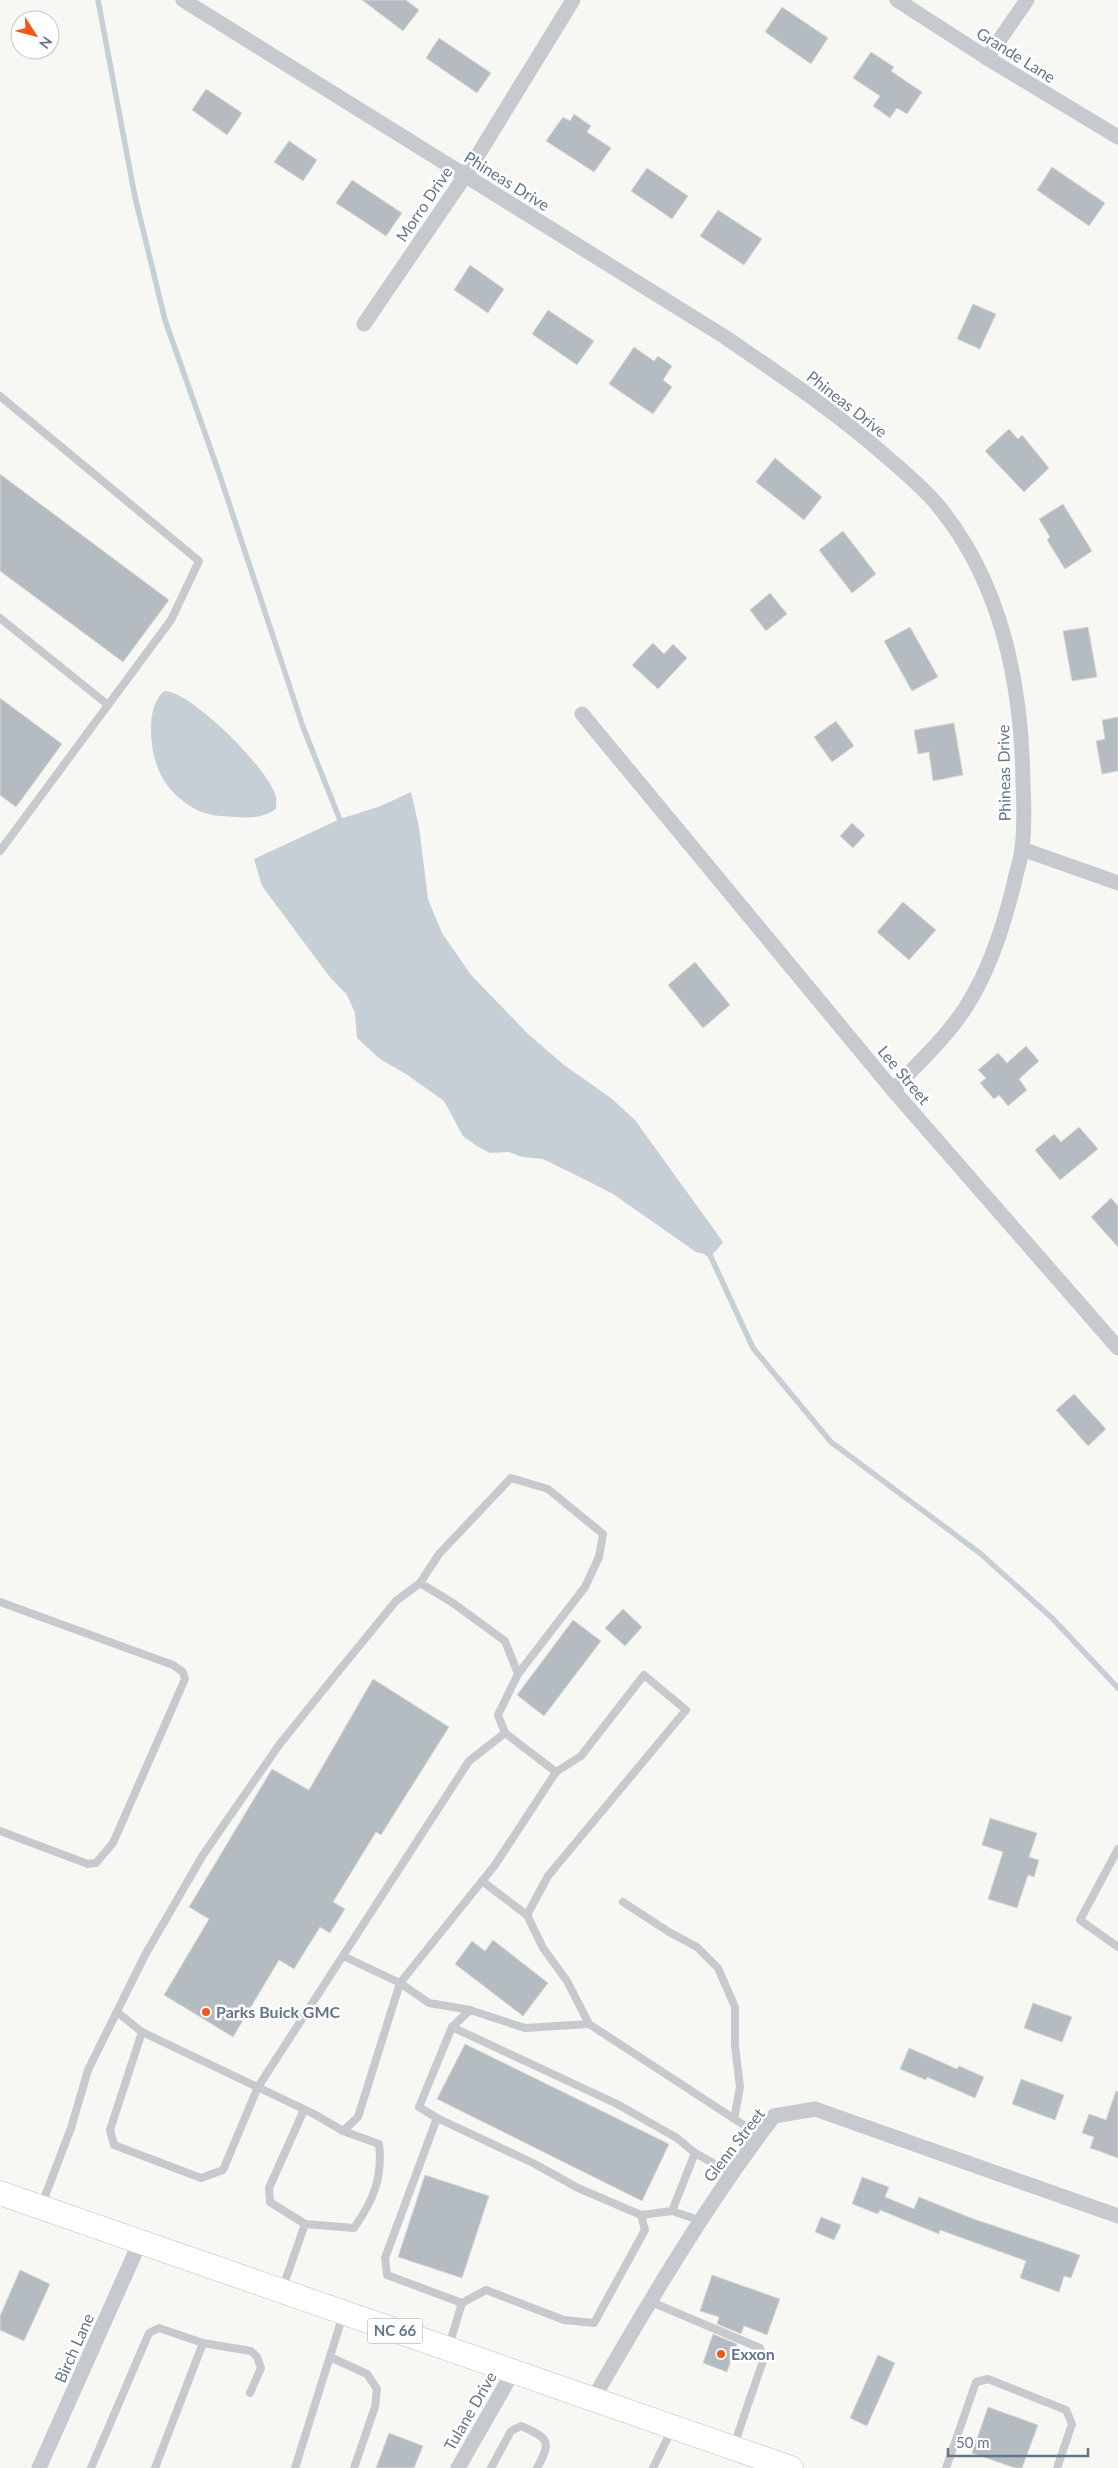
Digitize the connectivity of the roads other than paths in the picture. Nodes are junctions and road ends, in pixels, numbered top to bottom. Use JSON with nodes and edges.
{"nodes":[{"id":1,"x":183,"y":0,"type":"edge"},
{"id":2,"x":573,"y":0,"type":"edge"},
{"id":3,"x":897,"y":0,"type":"edge"},
{"id":4,"x":1027,"y":0,"type":"edge"},
{"id":5,"x":987,"y":58,"type":"junction"},
{"id":6,"x":1118,"y":137,"type":"edge"},
{"id":7,"x":465,"y":176,"type":"junction"},
{"id":8,"x":364,"y":324,"type":"dead end"},
{"id":9,"x":0,"y":396,"type":"edge"},
{"id":10,"x":0,"y":618,"type":"edge"},
{"id":11,"x":108,"y":705,"type":"junction"},
{"id":12,"x":582,"y":714,"type":"dead end"},
{"id":13,"x":1022,"y":849,"type":"junction"},
{"id":14,"x":0,"y":851,"type":"edge"},
{"id":15,"x":1118,"y":883,"type":"edge"},
{"id":16,"x":893,"y":1090,"type":"junction"},
{"id":17,"x":1118,"y":1348,"type":"edge"},
{"id":18,"x":420,"y":1583,"type":"junction"},
{"id":19,"x":0,"y":1602,"type":"edge"},
{"id":20,"x":518,"y":1674,"type":"junction"},
{"id":21,"x":505,"y":1733,"type":"junction"},
{"id":22,"x":556,"y":1772,"type":"junction"},
{"id":23,"x":0,"y":1830,"type":"edge"},
{"id":24,"x":1118,"y":1849,"type":"edge"},
{"id":25,"x":482,"y":1881,"type":"junction"},
{"id":26,"x":623,"y":1902,"type":"dead end"},
{"id":27,"x":527,"y":1915,"type":"junction"},
{"id":28,"x":1118,"y":1947,"type":"edge"},
{"id":29,"x":344,"y":1956,"type":"junction"},
{"id":30,"x":400,"y":1983,"type":"junction"},
{"id":31,"x":470,"y":2010,"type":"junction"},
{"id":32,"x":117,"y":2012,"type":"junction"},
{"id":33,"x":589,"y":2024,"type":"junction"},
{"id":34,"x":452,"y":2027,"type":"junction"},
{"id":35,"x":142,"y":2032,"type":"junction"},
{"id":36,"x":258,"y":2088,"type":"junction"},
{"id":37,"x":304,"y":2110,"type":"junction"},
{"id":38,"x":437,"y":2118,"type":"junction"},
{"id":39,"x":734,"y":2118,"type":"junction"},
{"id":40,"x":343,"y":2131,"type":"junction"},
{"id":41,"x":760,"y":2135,"type":"junction"},
{"id":42,"x":695,"y":2154,"type":"junction"},
{"id":43,"x":731,"y":2173,"type":"junction"},
{"id":44,"x":0,"y":2193,"type":"edge"},
{"id":45,"x":41,"y":2207,"type":"junction"},
{"id":46,"x":672,"y":2211,"type":"junction"},
{"id":47,"x":641,"y":2215,"type":"junction"},
{"id":48,"x":1118,"y":2216,"type":"edge"},
{"id":49,"x":702,"y":2221,"type":"junction"},
{"id":50,"x":305,"y":2224,"type":"junction"},
{"id":51,"x":140,"y":2242,"type":"junction"},
{"id":52,"x":282,"y":2292,"type":"junction"},
{"id":53,"x":649,"y":2301,"type":"junction"},
{"id":54,"x":462,"y":2304,"type":"junction"},
{"id":55,"x":343,"y":2313,"type":"junction"},
{"id":56,"x":203,"y":2343,"type":"junction"},
{"id":57,"x":448,"y":2349,"type":"junction"},
{"id":58,"x":330,"y":2357,"type":"junction"},
{"id":59,"x":513,"y":2372,"type":"junction"},
{"id":60,"x":250,"y":2393,"type":"dead end"},
{"id":61,"x":594,"y":2399,"type":"junction"},
{"id":62,"x":673,"y":2427,"type":"junction"},
{"id":63,"x":733,"y":2448,"type":"junction"},
{"id":64,"x":39,"y":2468,"type":"edge"},
{"id":65,"x":91,"y":2468,"type":"edge"},
{"id":66,"x":155,"y":2468,"type":"edge"},
{"id":67,"x":295,"y":2468,"type":"edge"},
{"id":68,"x":354,"y":2468,"type":"edge"},
{"id":69,"x":458,"y":2468,"type":"edge"},
{"id":70,"x":490,"y":2468,"type":"edge"},
{"id":71,"x":537,"y":2468,"type":"edge"},
{"id":72,"x":653,"y":2468,"type":"edge"},
{"id":73,"x":790,"y":2468,"type":"edge"},
{"id":74,"x":946,"y":2468,"type":"edge"},
{"id":75,"x":1057,"y":2468,"type":"edge"}],
"edges":[{"from":1,"to":7,"type":"street","name":"Phineas Drive"},
{"from":2,"to":7,"type":"street","name":"Morro Drive"},
{"from":3,"to":5,"type":"street","name":"Grande Lane"},
{"from":4,"to":5,"type":"street"},
{"from":5,"to":6,"type":"street","name":"Grande Lane"},
{"from":7,"to":8,"type":"street","name":"Morro Drive"},
{"from":7,"to":13,"type":"street","name":"Phineas Drive"},
{"from":9,"to":11,"type":"lane"},
{"from":10,"to":11,"type":"lane"},
{"from":11,"to":14,"type":"lane"},
{"from":12,"to":16,"type":"street","name":"Lee Street"},
{"from":13,"to":15,"type":"street"},
{"from":13,"to":16,"type":"street","name":"Phineas Drive"},
{"from":16,"to":17,"type":"street","name":"Lee Street"},
{"from":18,"to":20,"type":"lane"},
{"from":18,"to":20,"type":"lane"},
{"from":18,"to":32,"type":"lane"},
{"from":19,"to":23,"type":"lane"},
{"from":20,"to":21,"type":"lane"},
{"from":21,"to":22,"type":"lane"},
{"from":21,"to":29,"type":"lane"},
{"from":22,"to":25,"type":"lane"},
{"from":22,"to":27,"type":"lane"},
{"from":24,"to":28,"type":"lane"},
{"from":25,"to":27,"type":"lane"},
{"from":25,"to":30,"type":"lane"},
{"from":26,"to":39,"type":"lane"},
{"from":27,"to":33,"type":"lane"},
{"from":29,"to":30,"type":"lane"},
{"from":29,"to":36,"type":"lane"},
{"from":30,"to":31,"type":"lane"},
{"from":30,"to":40,"type":"lane"},
{"from":31,"to":33,"type":"lane"},
{"from":31,"to":34,"type":"lane"},
{"from":32,"to":35,"type":"lane"},
{"from":32,"to":45,"type":"lane"},
{"from":33,"to":39,"type":"lane"},
{"from":34,"to":38,"type":"lane"},
{"from":34,"to":42,"type":"lane"},
{"from":35,"to":36,"type":"lane"},
{"from":35,"to":36,"type":"lane"},
{"from":36,"to":37,"type":"lane"},
{"from":37,"to":40,"type":"lane"},
{"from":37,"to":50,"type":"lane"},
{"from":38,"to":47,"type":"lane"},
{"from":38,"to":54,"type":"lane"},
{"from":39,"to":41,"type":"lane"},
{"from":40,"to":50,"type":"lane"},
{"from":41,"to":43,"type":"street","name":"Glenn Street"},
{"from":41,"to":48,"type":"street","name":"Glenn Street"},
{"from":42,"to":43,"type":"lane"},
{"from":42,"to":46,"type":"lane"},
{"from":43,"to":49,"type":"street","name":"Glenn Street"},
{"from":44,"to":45,"type":"main road","number":"NC 66"},
{"from":45,"to":51,"type":"main road","number":"NC 66"},
{"from":46,"to":47,"type":"lane"},
{"from":46,"to":49,"type":"lane"},
{"from":47,"to":54,"type":"lane"},
{"from":49,"to":53,"type":"street","name":"Glenn Street"},
{"from":50,"to":52,"type":"lane"},
{"from":51,"to":52,"type":"main road","number":"NC 66"},
{"from":51,"to":64,"type":"street","name":"Birch Lane"},
{"from":52,"to":55,"type":"main road","number":"NC 66"},
{"from":53,"to":61,"type":"street","name":"Glenn Street"},
{"from":53,"to":63,"type":"lane"},
{"from":54,"to":57,"type":"lane"},
{"from":55,"to":57,"type":"main road","number":"NC 66"},
{"from":55,"to":58,"type":"lane"},
{"from":56,"to":60,"type":"lane"},
{"from":56,"to":65,"type":"lane"},
{"from":56,"to":66,"type":"lane"},
{"from":57,"to":59,"type":"main road","number":"NC 66"},
{"from":58,"to":67,"type":"lane"},
{"from":58,"to":68,"type":"lane"},
{"from":59,"to":61,"type":"main road","number":"NC 66"},
{"from":59,"to":69,"type":"street","name":"Tulane Drive"},
{"from":61,"to":62,"type":"main road","number":"NC 66"},
{"from":62,"to":63,"type":"main road","number":"NC 66"},
{"from":62,"to":72,"type":"lane"},
{"from":63,"to":73,"type":"main road","number":"NC 66"},
{"from":70,"to":71,"type":"lane"},
{"from":74,"to":75,"type":"lane"}]}
